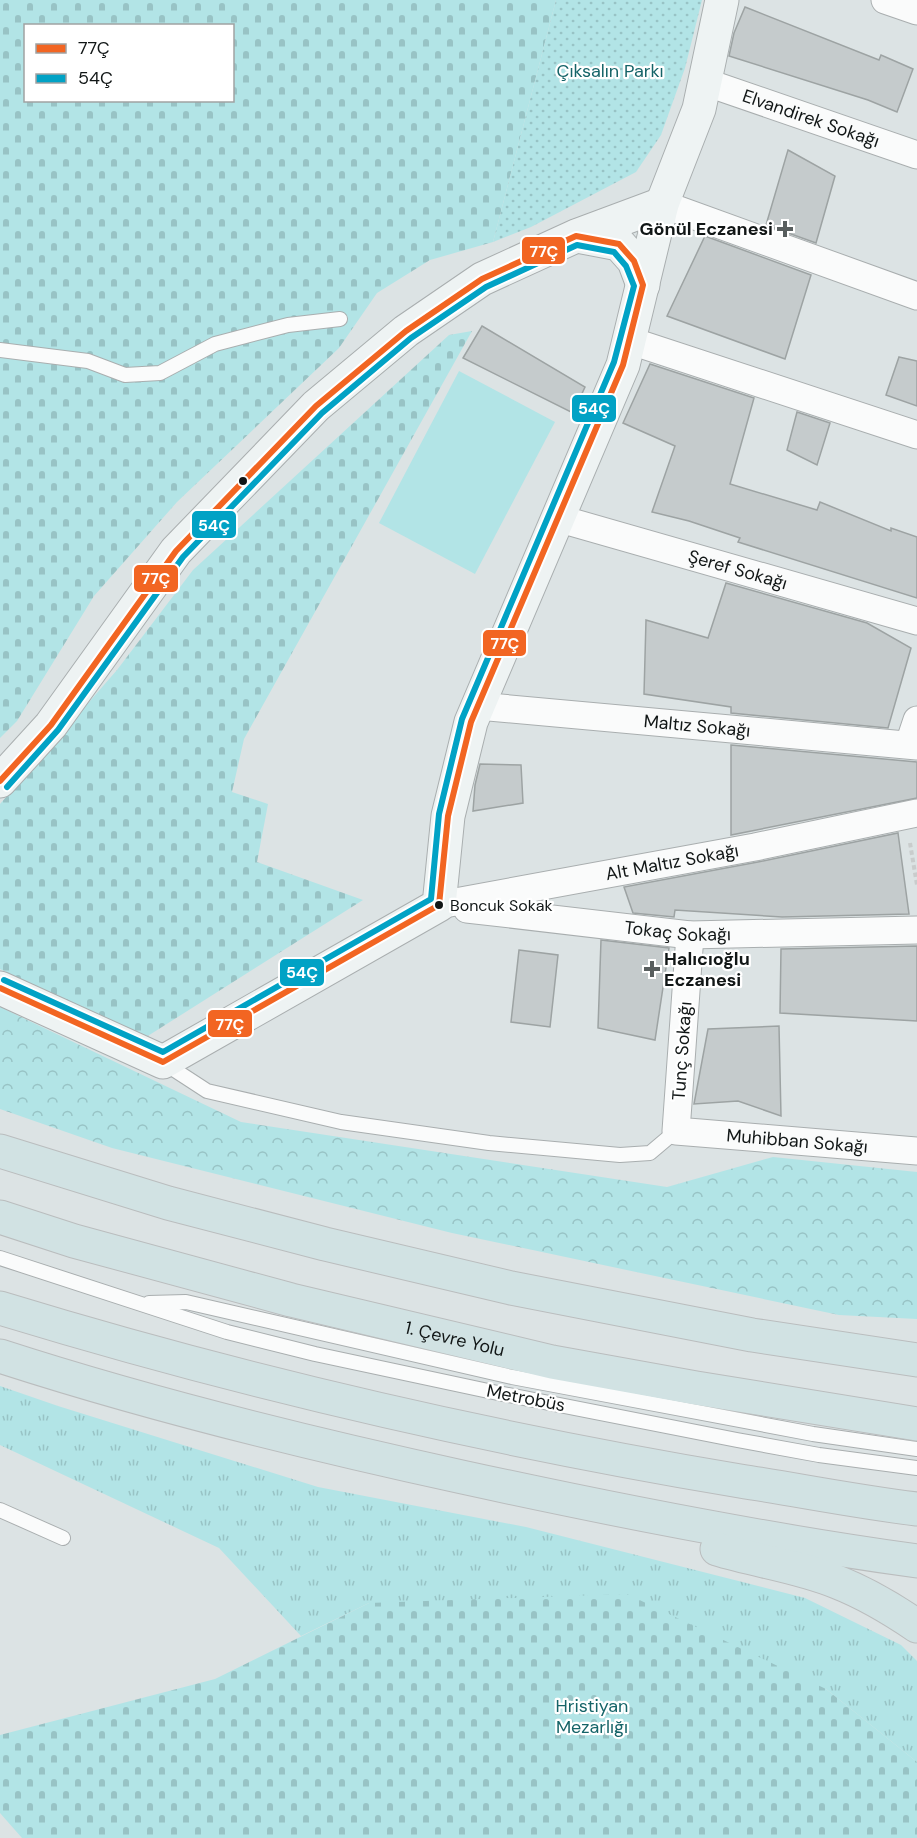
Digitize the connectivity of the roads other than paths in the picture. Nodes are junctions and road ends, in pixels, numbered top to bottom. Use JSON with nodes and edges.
{"nodes":[{"id":1,"x":722,"y":0,"type":"edge"},
{"id":2,"x":885,"y":0,"type":"edge"},
{"id":3,"x":917,"y":11,"type":"edge"},
{"id":4,"x":705,"y":82,"type":"junction"},
{"id":5,"x":917,"y":155,"type":"edge"},
{"id":6,"x":662,"y":204,"type":"junction"},
{"id":7,"x":576,"y":236,"type":"junction"},
{"id":8,"x":643,"y":285,"type":"junction"},
{"id":9,"x":917,"y":296,"type":"edge"},
{"id":10,"x":340,"y":319,"type":"dead end"},
{"id":11,"x":628,"y":340,"type":"junction"},
{"id":12,"x":0,"y":350,"type":"edge"},
{"id":13,"x":917,"y":435,"type":"edge"},
{"id":14,"x":557,"y":518,"type":"junction"},
{"id":15,"x":917,"y":621,"type":"edge"},
{"id":16,"x":478,"y":706,"type":"junction"},
{"id":17,"x":914,"y":736,"type":"edge"},
{"id":18,"x":0,"y":781,"type":"edge"},
{"id":19,"x":911,"y":814,"type":"edge"},
{"id":20,"x":439,"y":905,"type":"junction"},
{"id":21,"x":917,"y":930,"type":"edge"},
{"id":22,"x":690,"y":935,"type":"junction"},
{"id":23,"x":0,"y":988,"type":"edge"},
{"id":24,"x":163,"y":1062,"type":"junction"},
{"id":25,"x":676,"y":1131,"type":"junction"},
{"id":26,"x":0,"y":1150,"type":"edge"},
{"id":27,"x":917,"y":1151,"type":"edge"},
{"id":28,"x":0,"y":1217,"type":"edge"},
{"id":29,"x":0,"y":1258,"type":"edge"},
{"id":30,"x":141,"y":1304,"type":"junction"},
{"id":31,"x":0,"y":1308,"type":"edge"},
{"id":32,"x":0,"y":1356,"type":"edge"},
{"id":33,"x":917,"y":1360,"type":"edge"},
{"id":34,"x":917,"y":1424,"type":"edge"},
{"id":35,"x":917,"y":1449,"type":"edge"},
{"id":36,"x":917,"y":1468,"type":"edge"},
{"id":37,"x":582,"y":1503,"type":"junction"},
{"id":38,"x":917,"y":1509,"type":"edge"},
{"id":39,"x":0,"y":1510,"type":"edge"},
{"id":40,"x":63,"y":1538,"type":"dead end"},
{"id":41,"x":917,"y":1561,"type":"edge"},
{"id":42,"x":917,"y":1626,"type":"edge"}],
"edges":[{"from":1,"to":4,"type":"street"},
{"from":2,"to":3,"type":"street"},
{"from":4,"to":5,"type":"street","name":"Elvandirek Sokağı"},
{"from":4,"to":6,"type":"street"},
{"from":6,"to":7,"type":"street"},
{"from":6,"to":8,"type":"street"},
{"from":6,"to":9,"type":"street"},
{"from":7,"to":8,"type":"street"},
{"from":7,"to":18,"type":"street"},
{"from":8,"to":11,"type":"street"},
{"from":10,"to":12,"type":"lane"},
{"from":11,"to":13,"type":"street"},
{"from":11,"to":14,"type":"street"},
{"from":14,"to":15,"type":"street","name":"Şeref Sokağı"},
{"from":14,"to":16,"type":"street"},
{"from":16,"to":17,"type":"street","name":"Maltız Sokağı"},
{"from":16,"to":20,"type":"street"},
{"from":19,"to":20,"type":"street","name":"Alt Maltız Sokağı"},
{"from":20,"to":22,"type":"street","name":"Tokaç Sokağı"},
{"from":20,"to":24,"type":"street"},
{"from":21,"to":22,"type":"street","name":"Tokaç Sokağı"},
{"from":22,"to":25,"type":"street","name":"Tunç Sokağı"},
{"from":23,"to":24,"type":"street"},
{"from":24,"to":25,"type":"lane"},
{"from":25,"to":27,"type":"street","name":"Muhibban Sokağı"},
{"from":26,"to":33,"type":"highway"},
{"from":28,"to":34,"type":"highway","name":"1. Çevre Yolu"},
{"from":29,"to":30,"type":"lane","name":"Metrobüs"},
{"from":30,"to":35,"type":"lane","name":"Metrobüs"},
{"from":30,"to":36,"type":"lane","name":"Metrobüs"},
{"from":31,"to":38,"type":"highway"},
{"from":32,"to":37,"type":"highway"},
{"from":37,"to":41,"type":"highway"},
{"from":37,"to":42,"type":"highway"},
{"from":39,"to":40,"type":"lane"}]}
